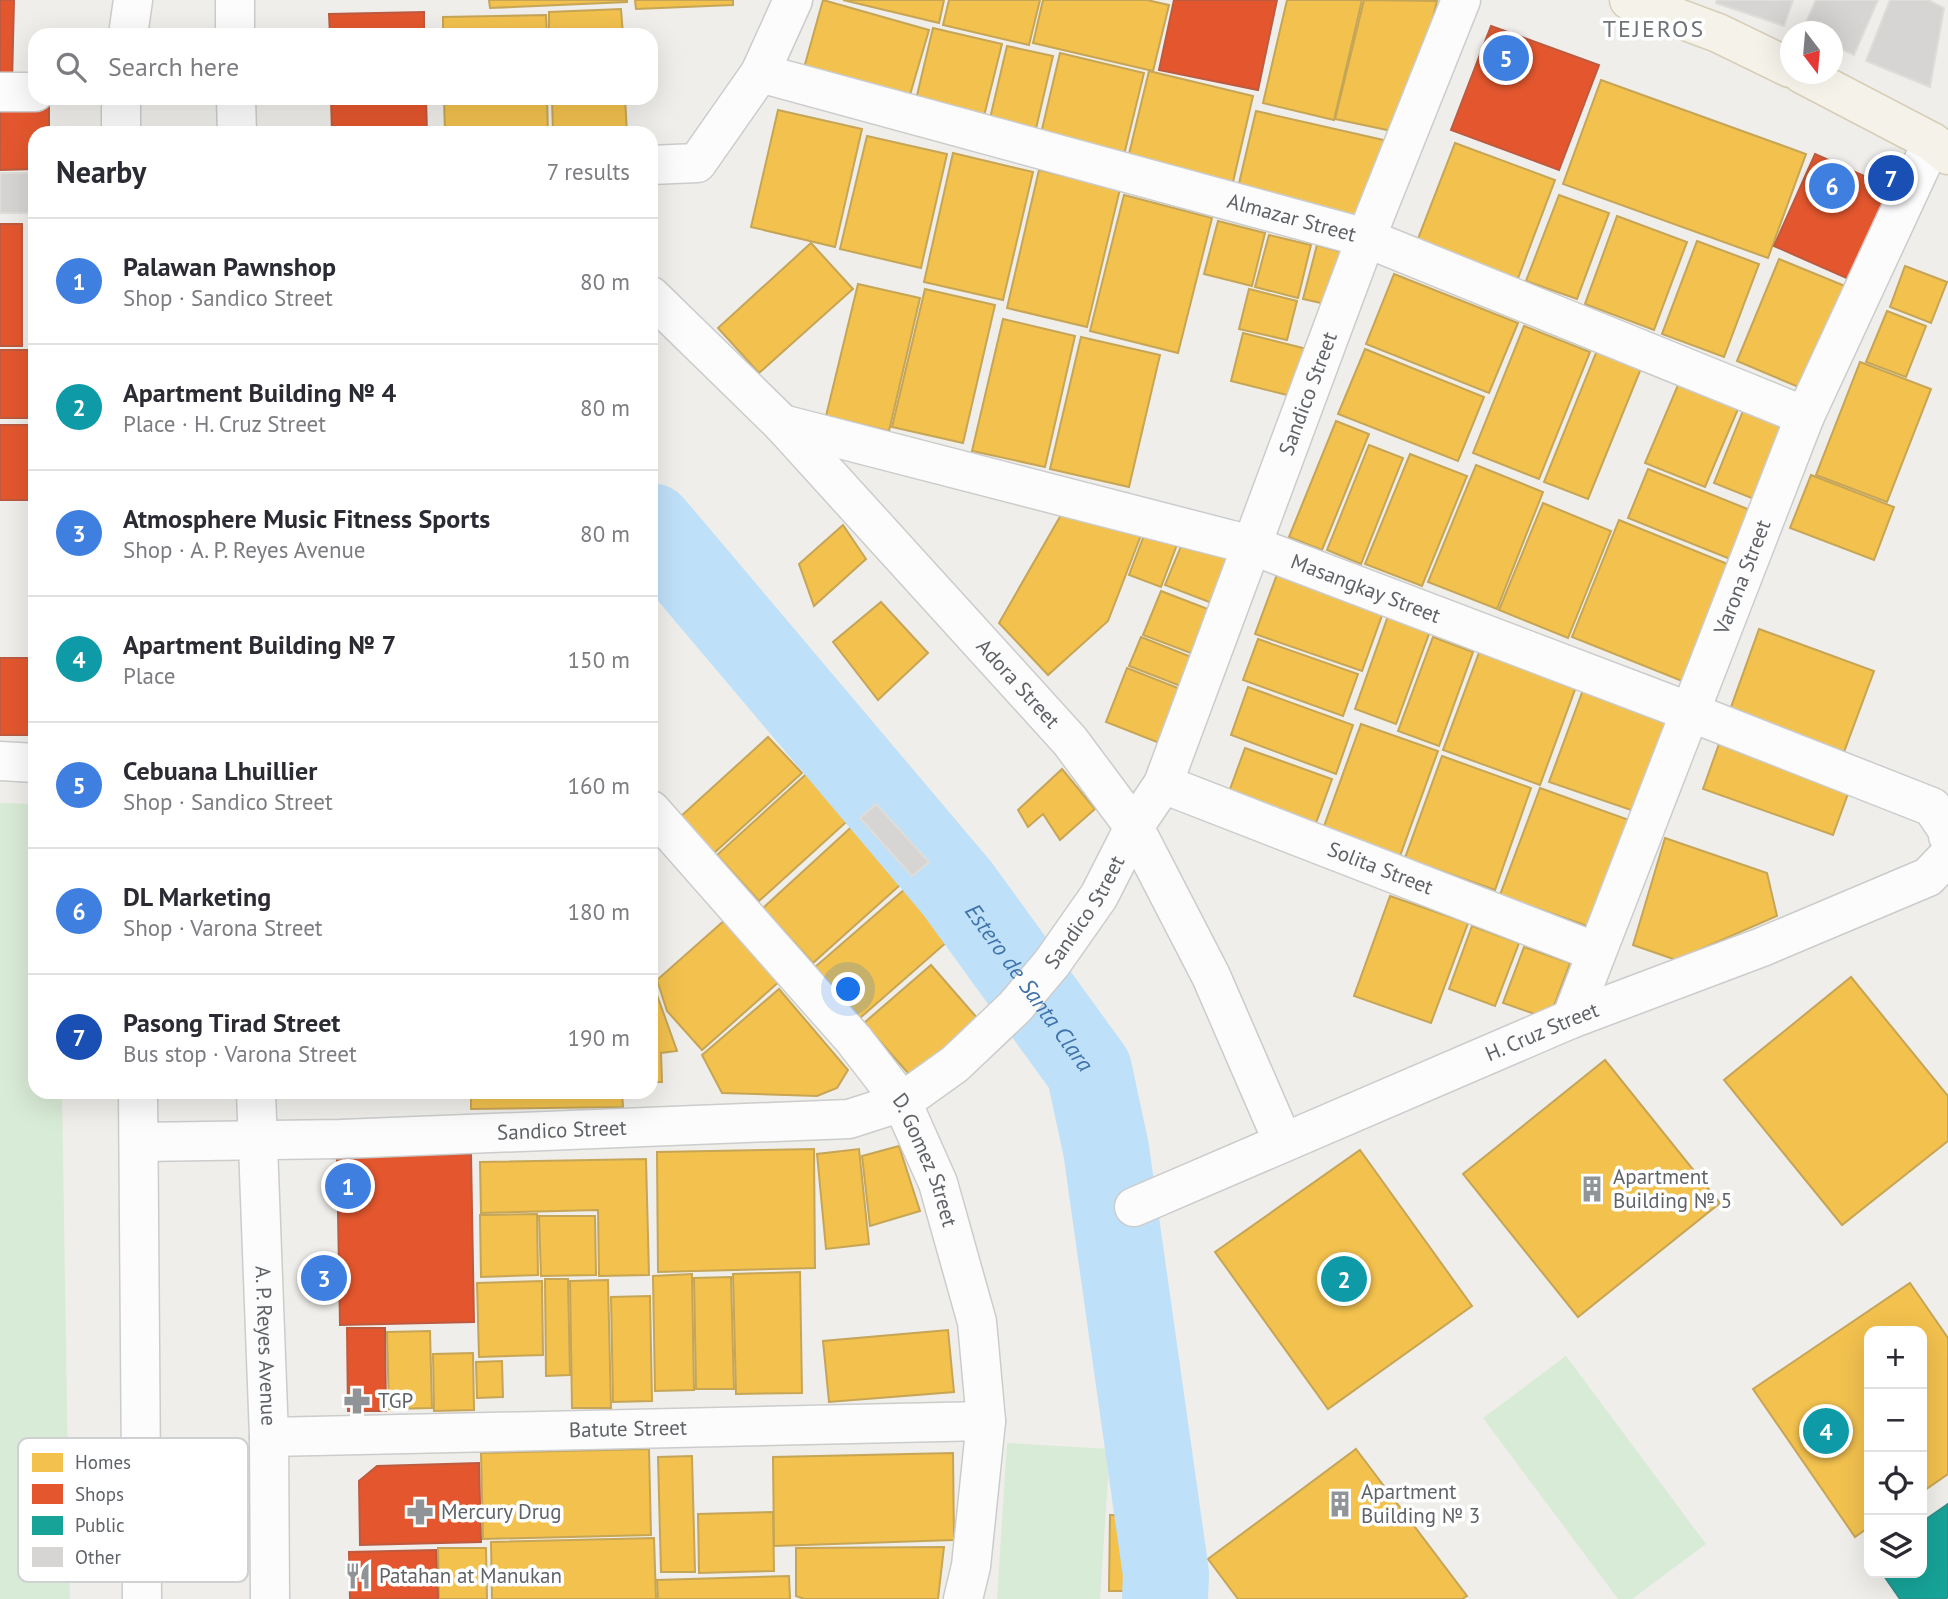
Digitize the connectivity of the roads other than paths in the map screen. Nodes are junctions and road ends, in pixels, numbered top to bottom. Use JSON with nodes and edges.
{"nodes":[{"id":1,"x":133,"y":0,"type":"edge"},
{"id":2,"x":235,"y":0,"type":"edge"},
{"id":3,"x":793,"y":0,"type":"edge"},
{"id":4,"x":1461,"y":0,"type":"edge"},
{"id":5,"x":1648,"y":3,"type":"edge"},
{"id":6,"x":129,"y":28,"type":"edge"},
{"id":7,"x":235,"y":28,"type":"edge"},
{"id":8,"x":1780,"y":63,"type":"edge"},
{"id":9,"x":760,"y":74,"type":"junction"},
{"id":10,"x":1820,"y":84,"type":"edge"},
{"id":11,"x":0,"y":92,"type":"edge"},
{"id":12,"x":28,"y":92,"type":"edge"},
{"id":13,"x":121,"y":105,"type":"edge"},
{"id":14,"x":236,"y":105,"type":"edge"},
{"id":15,"x":121,"y":126,"type":"edge"},
{"id":16,"x":237,"y":126,"type":"edge"},
{"id":17,"x":1940,"y":149,"type":"edge"},
{"id":18,"x":658,"y":165,"type":"edge"},
{"id":19,"x":1366,"y":238,"type":"junction"},
{"id":20,"x":658,"y":303,"type":"edge"},
{"id":21,"x":1805,"y":416,"type":"junction"},
{"id":22,"x":782,"y":424,"type":"junction"},
{"id":23,"x":1251,"y":545,"type":"junction"},
{"id":24,"x":1690,"y":712,"type":"junction"},
{"id":25,"x":0,"y":761,"type":"edge"},
{"id":26,"x":28,"y":762,"type":"edge"},
{"id":27,"x":1163,"y":784,"type":"junction"},
{"id":28,"x":658,"y":819,"type":"edge"},
{"id":29,"x":1940,"y":822,"type":"edge"},
{"id":30,"x":1134,"y":827,"type":"junction"},
{"id":31,"x":1948,"y":856,"type":"edge"},
{"id":32,"x":1596,"y":952,"type":"junction"},
{"id":33,"x":1571,"y":1019,"type":"junction"},
{"id":34,"x":138,"y":1099,"type":"edge"},
{"id":35,"x":256,"y":1099,"type":"edge"},
{"id":36,"x":902,"y":1102,"type":"junction"},
{"id":37,"x":257,"y":1141,"type":"junction"},
{"id":38,"x":140,"y":1142,"type":"junction"},
{"id":39,"x":1283,"y":1142,"type":"junction"},
{"id":40,"x":1134,"y":1207,"type":"dead end"},
{"id":41,"x":986,"y":1421,"type":"junction"},
{"id":42,"x":269,"y":1437,"type":"junction"},
{"id":43,"x":141,"y":1438,"type":"edge"},
{"id":44,"x":270,"y":1599,"type":"edge"},
{"id":45,"x":963,"y":1599,"type":"edge"}],
"edges":[{"from":1,"to":6,"type":"street"},
{"from":2,"to":7,"type":"street"},
{"from":3,"to":9,"type":"street"},
{"from":4,"to":19,"type":"street","name":"Sandico Street"},
{"from":5,"to":8,"type":"main road"},
{"from":9,"to":18,"type":"street"},
{"from":9,"to":19,"type":"street","name":"Almazar Street"},
{"from":10,"to":17,"type":"main road"},
{"from":11,"to":12,"type":"street"},
{"from":13,"to":15,"type":"street"},
{"from":14,"to":16,"type":"street"},
{"from":17,"to":21,"type":"street","name":"Varona Street"},
{"from":19,"to":21,"type":"street","name":"Almazar Street"},
{"from":19,"to":23,"type":"street","name":"Sandico Street"},
{"from":20,"to":22,"type":"street","name":"Adora Street"},
{"from":21,"to":24,"type":"street","name":"Varona Street"},
{"from":22,"to":23,"type":"street","name":"Masangkay Street"},
{"from":22,"to":30,"type":"street","name":"Adora Street"},
{"from":23,"to":24,"type":"street","name":"Masangkay Street"},
{"from":23,"to":27,"type":"street","name":"Sandico Street"},
{"from":24,"to":29,"type":"street","name":"Masangkay Street"},
{"from":24,"to":32,"type":"street","name":"Varona Street"},
{"from":25,"to":26,"type":"street"},
{"from":27,"to":30,"type":"street","name":"Sandico Street"},
{"from":27,"to":32,"type":"street","name":"Solita Street"},
{"from":28,"to":36,"type":"street","name":"D. Gomez Street"},
{"from":30,"to":36,"type":"street","name":"Sandico Street"},
{"from":30,"to":39,"type":"street","name":"Adora Street"},
{"from":31,"to":33,"type":"street","name":"H. Cruz Street"},
{"from":32,"to":33,"type":"street","name":"Varona Street"},
{"from":33,"to":39,"type":"street","name":"H. Cruz Street"},
{"from":34,"to":38,"type":"street"},
{"from":35,"to":37,"type":"street","name":"A. P. Reyes Avenue"},
{"from":36,"to":37,"type":"street","name":"Sandico Street"},
{"from":36,"to":41,"type":"street","name":"D. Gomez Street"},
{"from":37,"to":38,"type":"street","name":"Sandico Street"},
{"from":37,"to":42,"type":"street","name":"A. P. Reyes Avenue"},
{"from":38,"to":43,"type":"street"},
{"from":39,"to":40,"type":"street","name":"H. Cruz Street"},
{"from":41,"to":42,"type":"street","name":"Batute Street"},
{"from":41,"to":45,"type":"street","name":"D. Gomez Street"},
{"from":42,"to":44,"type":"street","name":"A. P. Reyes Avenue"}]}
